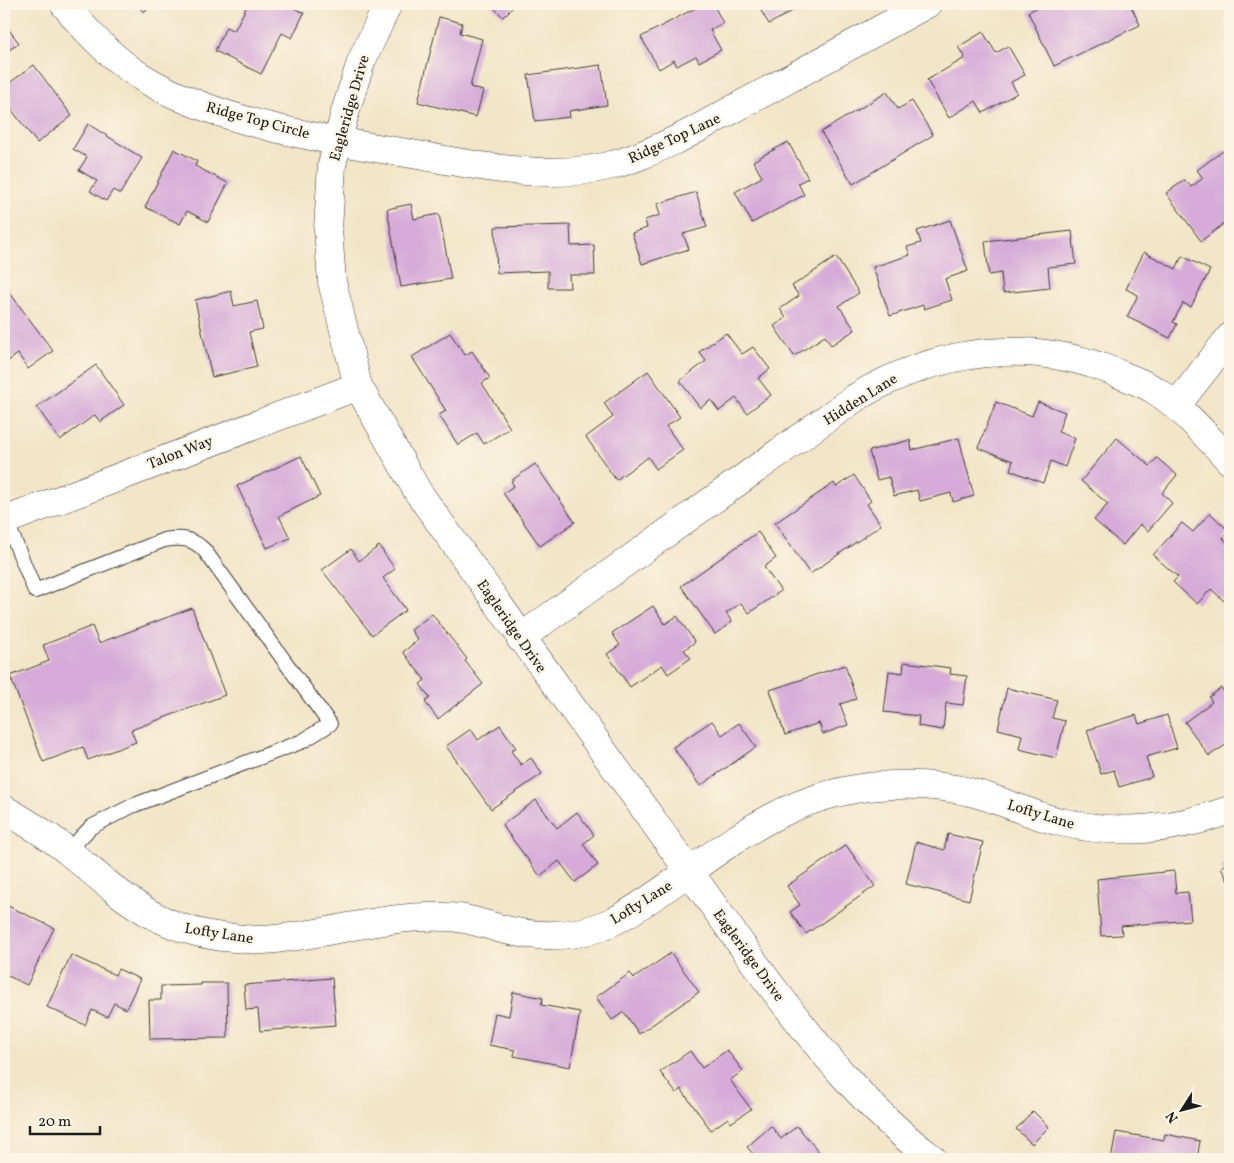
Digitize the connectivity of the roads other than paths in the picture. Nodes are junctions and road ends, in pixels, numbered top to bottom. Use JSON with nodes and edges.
{"nodes":[{"id":1,"x":64,"y":4,"type":"edge"},
{"id":2,"x":388,"y":4,"type":"edge"},
{"id":3,"x":927,"y":4,"type":"edge"},
{"id":4,"x":338,"y":141,"type":"junction"},
{"id":5,"x":1230,"y":337,"type":"edge"},
{"id":6,"x":358,"y":386,"type":"junction"},
{"id":7,"x":1176,"y":406,"type":"junction"},
{"id":8,"x":1230,"y":462,"type":"edge"},
{"id":9,"x":5,"y":518,"type":"edge"},
{"id":10,"x":520,"y":638,"type":"junction"},
{"id":11,"x":4,"y":809,"type":"edge"},
{"id":12,"x":1230,"y":810,"type":"edge"},
{"id":13,"x":68,"y":851,"type":"junction"},
{"id":14,"x":688,"y":872,"type":"junction"},
{"id":15,"x":933,"y":1159,"type":"edge"}],
"edges":[{"from":1,"to":4,"type":"street","name":"Ridge Top Circle"},
{"from":2,"to":4,"type":"street","name":"Eagleridge Drive"},
{"from":3,"to":4,"type":"street","name":"Ridge Top Lane"},
{"from":4,"to":6,"type":"street","name":"Eagleridge Drive"},
{"from":5,"to":7,"type":"street"},
{"from":6,"to":9,"type":"street","name":"Talon Way"},
{"from":6,"to":10,"type":"street","name":"Eagleridge Drive"},
{"from":7,"to":8,"type":"street","name":"Hidden Lane"},
{"from":7,"to":10,"type":"street","name":"Hidden Lane"},
{"from":9,"to":13,"type":"lane"},
{"from":10,"to":14,"type":"street","name":"Eagleridge Drive"},
{"from":11,"to":13,"type":"street","name":"Lofty Lane"},
{"from":12,"to":14,"type":"street","name":"Lofty Lane"},
{"from":13,"to":14,"type":"street","name":"Lofty Lane"},
{"from":14,"to":15,"type":"street","name":"Eagleridge Drive"}]}
